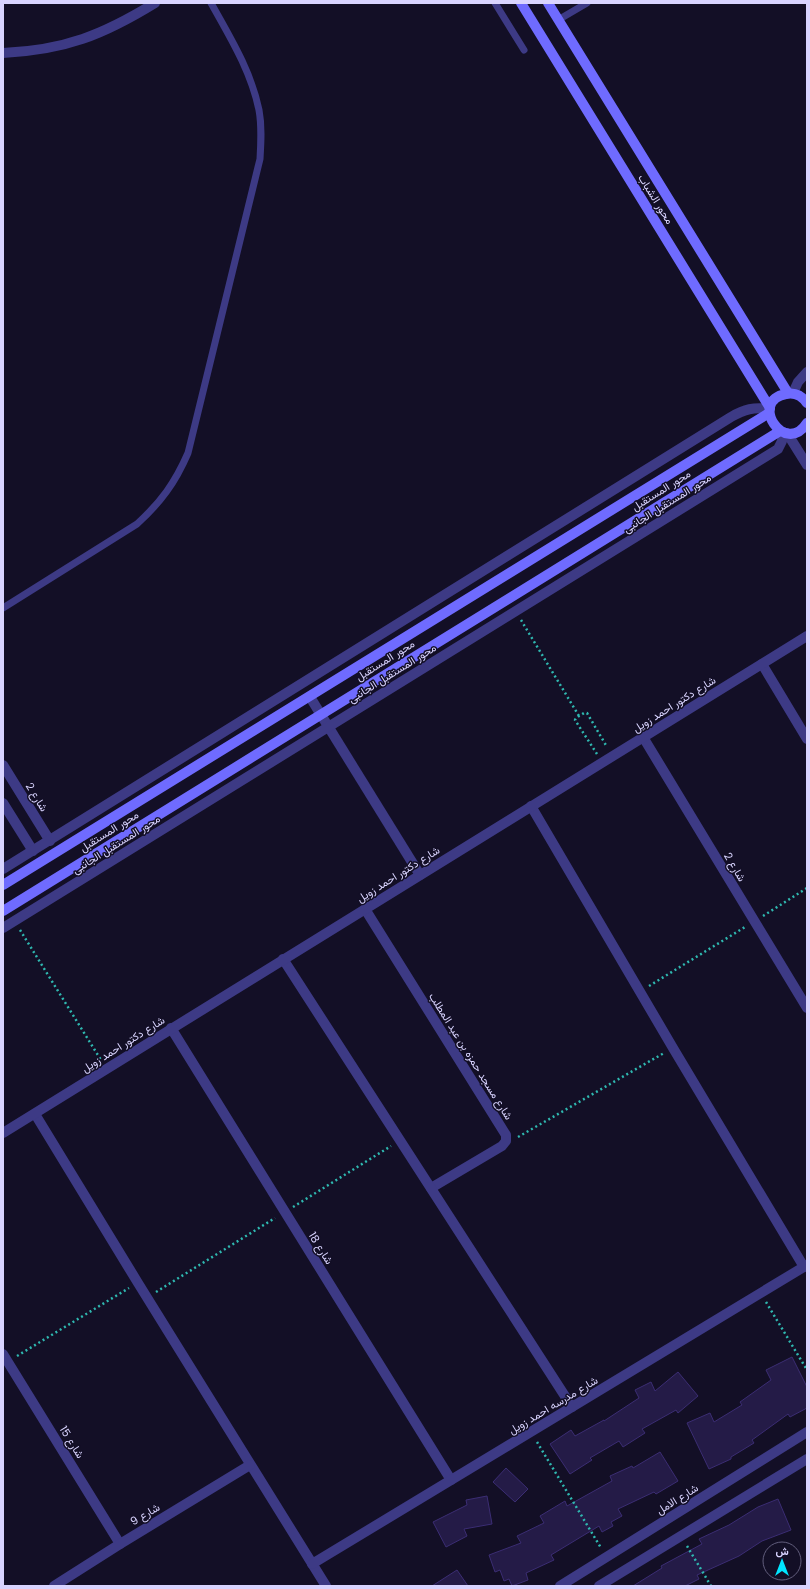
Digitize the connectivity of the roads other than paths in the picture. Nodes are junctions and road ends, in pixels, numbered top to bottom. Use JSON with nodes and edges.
{"nodes":[{"id":1,"x":155,"y":3,"type":"edge"},
{"id":2,"x":212,"y":3,"type":"edge"},
{"id":3,"x":495,"y":3,"type":"edge"},
{"id":4,"x":548,"y":3,"type":"edge"},
{"id":5,"x":587,"y":3,"type":"edge"},
{"id":6,"x":524,"y":4,"type":"edge"},
{"id":7,"x":558,"y":20,"type":"junction"},
{"id":8,"x":524,"y":50,"type":"dead end"},
{"id":9,"x":3,"y":53,"type":"edge"},
{"id":10,"x":807,"y":372,"type":"edge"},
{"id":11,"x":807,"y":389,"type":"edge"},
{"id":12,"x":793,"y":394,"type":"junction"},
{"id":13,"x":807,"y":403,"type":"edge"},
{"id":14,"x":770,"y":410,"type":"junction"},
{"id":15,"x":807,"y":424,"type":"edge"},
{"id":16,"x":783,"y":432,"type":"junction"},
{"id":17,"x":807,"y":465,"type":"edge"},
{"id":18,"x":3,"y":608,"type":"edge"},
{"id":19,"x":807,"y":636,"type":"edge"},
{"id":20,"x":762,"y":664,"type":"junction"},
{"id":21,"x":310,"y":697,"type":"junction"},
{"id":22,"x":320,"y":714,"type":"junction"},
{"id":23,"x":328,"y":727,"type":"junction"},
{"id":24,"x":643,"y":737,"type":"junction"},
{"id":25,"x":807,"y":738,"type":"edge"},
{"id":26,"x":3,"y":765,"type":"edge"},
{"id":27,"x":3,"y":803,"type":"edge"},
{"id":28,"x":531,"y":806,"type":"junction"},
{"id":29,"x":50,"y":841,"type":"junction"},
{"id":30,"x":33,"y":851,"type":"junction"},
{"id":31,"x":3,"y":870,"type":"edge"},
{"id":32,"x":420,"y":875,"type":"junction"},
{"id":33,"x":3,"y":886,"type":"edge"},
{"id":34,"x":364,"y":909,"type":"junction"},
{"id":35,"x":3,"y":911,"type":"edge"},
{"id":36,"x":3,"y":928,"type":"edge"},
{"id":37,"x":283,"y":959,"type":"junction"},
{"id":38,"x":807,"y":1008,"type":"edge"},
{"id":39,"x":171,"y":1028,"type":"junction"},
{"id":40,"x":35,"y":1114,"type":"junction"},
{"id":41,"x":3,"y":1133,"type":"edge"},
{"id":42,"x":431,"y":1188,"type":"junction"},
{"id":43,"x":806,"y":1266,"type":"edge"},
{"id":44,"x":5,"y":1358,"type":"edge"},
{"id":45,"x":572,"y":1407,"type":"junction"},
{"id":46,"x":807,"y":1432,"type":"edge"},
{"id":47,"x":807,"y":1458,"type":"edge"},
{"id":48,"x":250,"y":1465,"type":"junction"},
{"id":49,"x":451,"y":1480,"type":"junction"},
{"id":50,"x":120,"y":1544,"type":"junction"},
{"id":51,"x":312,"y":1564,"type":"junction"},
{"id":52,"x":54,"y":1586,"type":"edge"},
{"id":53,"x":326,"y":1586,"type":"edge"},
{"id":54,"x":560,"y":1586,"type":"edge"},
{"id":55,"x":599,"y":1586,"type":"edge"}],
"edges":[{"from":1,"to":9,"type":"street"},
{"from":2,"to":18,"type":"lane"},
{"from":3,"to":8,"type":"lane"},
{"from":4,"to":7,"type":"street","name":"محور الشباب"},
{"from":5,"to":7,"type":"lane"},
{"from":6,"to":14,"type":"street","name":"محور الشباب"},
{"from":7,"to":12,"type":"street","name":"محور الشباب"},
{"from":10,"to":12,"type":"street"},
{"from":11,"to":12,"type":"street"},
{"from":12,"to":13,"type":"street","name":"محور الشباب"},
{"from":12,"to":14,"type":"street","name":"محور المستقبل"},
{"from":14,"to":16,"type":"street","name":"محور الشباب"},
{"from":14,"to":21,"type":"street","name":"محور المستقبل"},
{"from":14,"to":29,"type":"street"},
{"from":15,"to":16,"type":"street","name":"محور المستقبل"},
{"from":16,"to":17,"type":"street"},
{"from":16,"to":22,"type":"street","name":"محور المستقبل"},
{"from":16,"to":23,"type":"street","name":"محور المستقبل الجانبى"},
{"from":19,"to":20,"type":"street","name":"شارع دكتور احمد زويل"},
{"from":20,"to":24,"type":"street","name":"شارع دكتور احمد زويل"},
{"from":20,"to":25,"type":"street"},
{"from":21,"to":22,"type":"street"},
{"from":21,"to":33,"type":"street","name":"محور المستقبل"},
{"from":22,"to":23,"type":"street"},
{"from":22,"to":35,"type":"street","name":"محور المستقبل"},
{"from":23,"to":32,"type":"street"},
{"from":23,"to":36,"type":"street","name":"محور المستقبل الجانبى"},
{"from":24,"to":28,"type":"street","name":"شارع دكتور احمد زويل"},
{"from":24,"to":38,"type":"street","name":"شارع 2"},
{"from":26,"to":29,"type":"street","name":"شارع 2"},
{"from":27,"to":30,"type":"street"},
{"from":28,"to":32,"type":"street","name":"شارع دكتور احمد زويل"},
{"from":28,"to":43,"type":"street"},
{"from":29,"to":30,"type":"street"},
{"from":30,"to":31,"type":"street"},
{"from":32,"to":34,"type":"street","name":"شارع دكتور احمد زويل"},
{"from":34,"to":37,"type":"street","name":"شارع دكتور احمد زويل"},
{"from":34,"to":42,"type":"street","name":"شارع مسجد حمزه بن عبد المطلب"},
{"from":37,"to":39,"type":"street","name":"شارع دكتور احمد زويل"},
{"from":37,"to":42,"type":"street"},
{"from":39,"to":40,"type":"street","name":"شارع دكتور احمد زويل"},
{"from":39,"to":49,"type":"street","name":"شارع 18"},
{"from":40,"to":41,"type":"street","name":"شارع دكتور احمد زويل"},
{"from":40,"to":48,"type":"street"},
{"from":42,"to":45,"type":"street"},
{"from":43,"to":45,"type":"street","name":"شارع مدرسه احمد زويل"},
{"from":44,"to":50,"type":"street","name":"شارع 15"},
{"from":45,"to":49,"type":"street","name":"شارع مدرسه احمد زويل"},
{"from":46,"to":54,"type":"street","name":"شارع الامل"},
{"from":47,"to":55,"type":"street"},
{"from":48,"to":50,"type":"street","name":"شارع 9"},
{"from":48,"to":51,"type":"street"},
{"from":49,"to":51,"type":"street","name":"شارع مدرسه احمد زويل"},
{"from":50,"to":52,"type":"street","name":"شارع 9"},
{"from":51,"to":53,"type":"street"}]}
